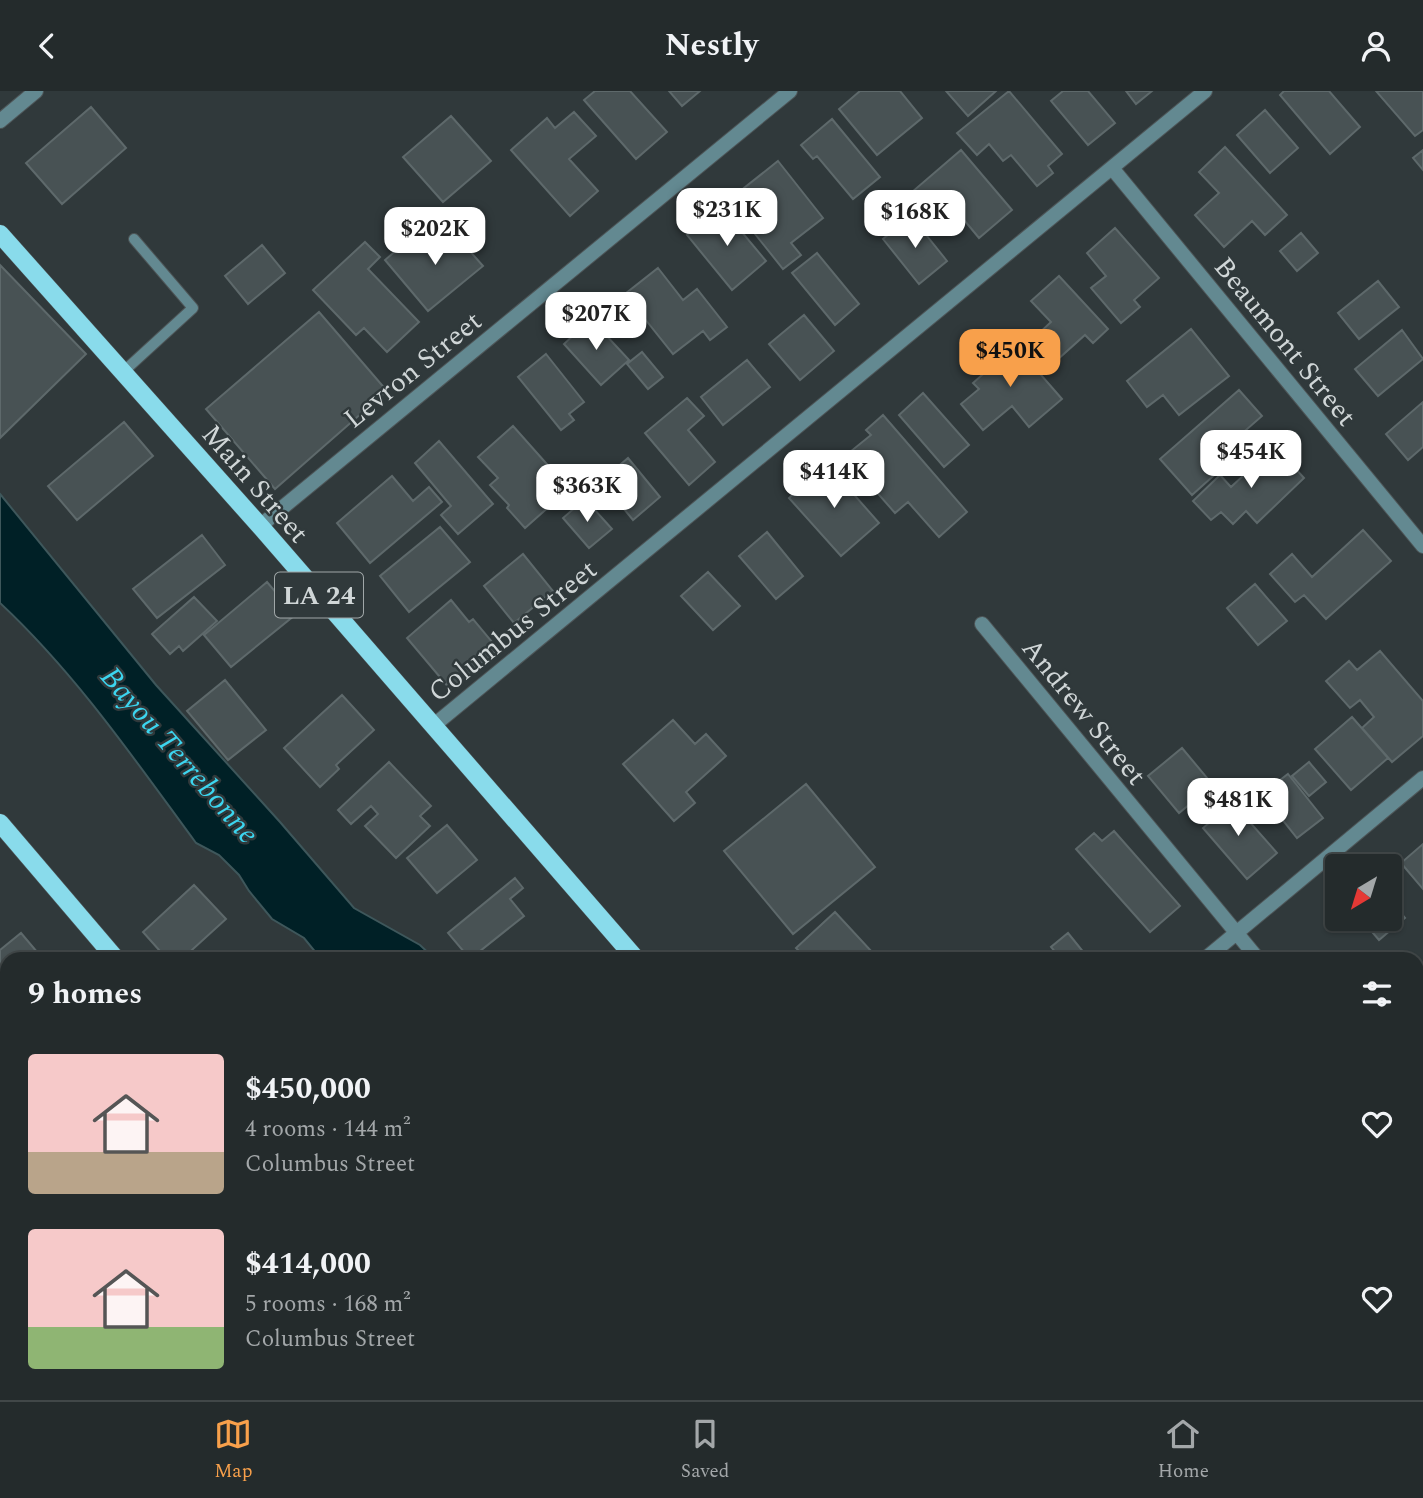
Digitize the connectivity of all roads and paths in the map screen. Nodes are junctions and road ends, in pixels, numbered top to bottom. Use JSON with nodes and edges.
{"nodes":[{"id":1,"x":36,"y":91,"type":"edge"},
{"id":2,"x":790,"y":91,"type":"edge"},
{"id":3,"x":1205,"y":91,"type":"edge"},
{"id":4,"x":0,"y":121,"type":"edge"},
{"id":5,"x":1112,"y":168,"type":"junction"},
{"id":6,"x":0,"y":234,"type":"edge"},
{"id":7,"x":134,"y":239,"type":"dead end"},
{"id":8,"x":122,"y":372,"type":"junction"},
{"id":9,"x":260,"y":526,"type":"junction"},
{"id":10,"x":1423,"y":546,"type":"edge"},
{"id":11,"x":982,"y":624,"type":"dead end"},
{"id":12,"x":433,"y":726,"type":"junction"},
{"id":13,"x":1423,"y":778,"type":"edge"},
{"id":14,"x":0,"y":823,"type":"edge"},
{"id":15,"x":1235,"y":933,"type":"junction"},
{"id":16,"x":110,"y":952,"type":"edge"},
{"id":17,"x":630,"y":952,"type":"edge"},
{"id":18,"x":1213,"y":952,"type":"edge"},
{"id":19,"x":1252,"y":952,"type":"edge"}],
"edges":[{"from":1,"to":4,"type":"street"},
{"from":2,"to":9,"type":"street","name":"Levron Street"},
{"from":3,"to":5,"type":"street","name":"Columbus Street"},
{"from":5,"to":10,"type":"street","name":"Beaumont Street"},
{"from":5,"to":12,"type":"street","name":"Columbus Street"},
{"from":6,"to":8,"type":"main road","name":"Main Street","number":"LA 24"},
{"from":7,"to":8,"type":"lane"},
{"from":8,"to":9,"type":"main road","name":"Main Street","number":"LA 24"},
{"from":9,"to":12,"type":"main road","name":"Main Street","number":"LA 24"},
{"from":11,"to":15,"type":"street","name":"Andrew Street"},
{"from":12,"to":17,"type":"main road","name":"Main Street","number":"LA 24"},
{"from":13,"to":15,"type":"street"},
{"from":14,"to":16,"type":"main road"},
{"from":15,"to":18,"type":"street"},
{"from":15,"to":19,"type":"street","name":"Andrew Street"}]}
